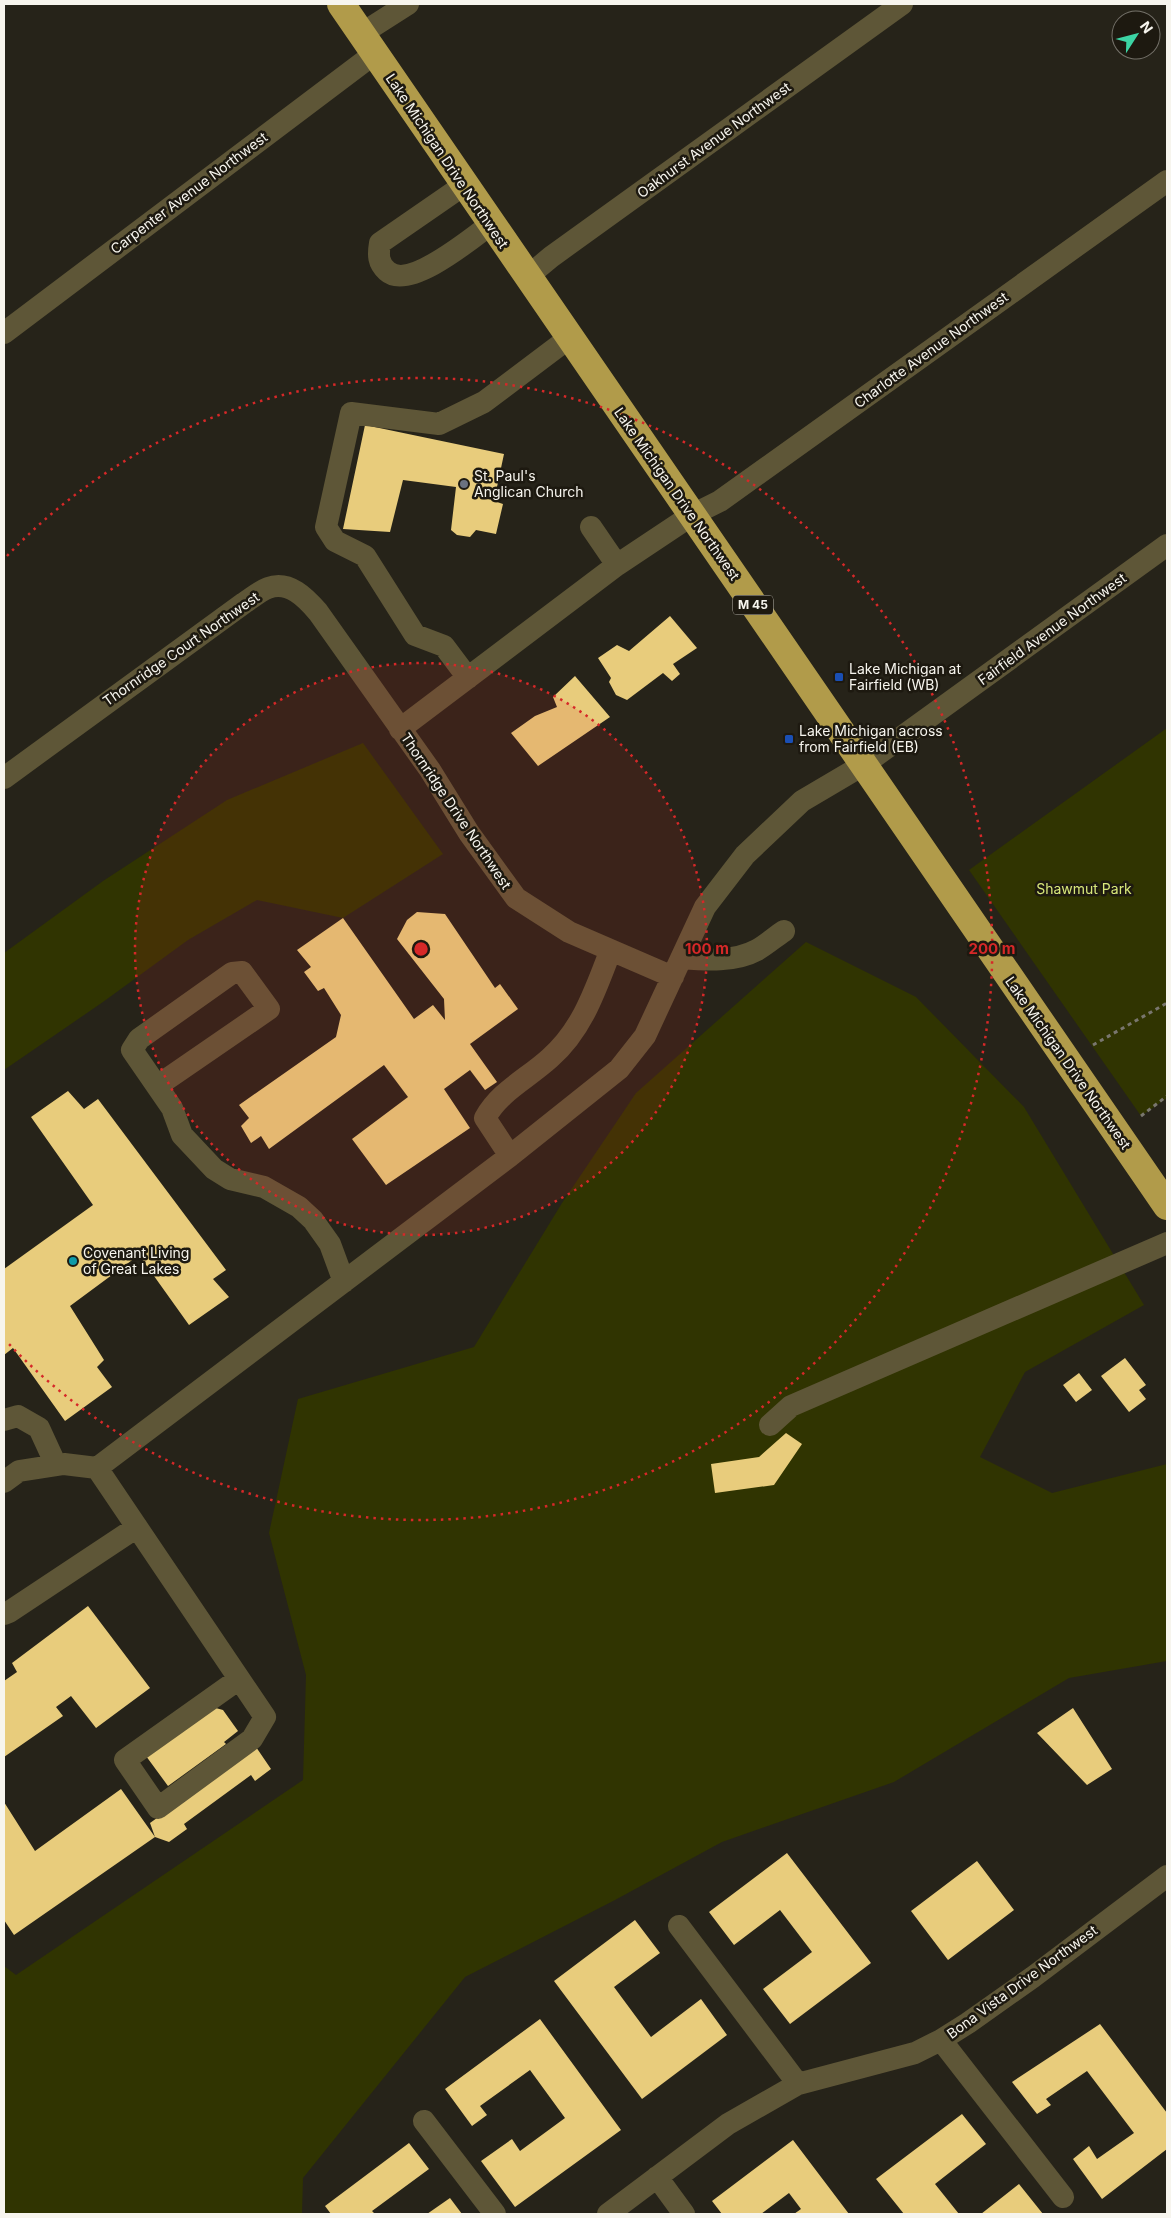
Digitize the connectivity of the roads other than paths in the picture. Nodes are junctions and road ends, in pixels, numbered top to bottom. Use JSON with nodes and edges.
{"nodes":[{"id":1,"x":340,"y":4,"type":"edge"},
{"id":2,"x":408,"y":4,"type":"edge"},
{"id":3,"x":902,"y":4,"type":"edge"},
{"id":4,"x":368,"y":44,"type":"junction"},
{"id":5,"x":1167,"y":181,"type":"edge"},
{"id":6,"x":464,"y":185,"type":"junction"},
{"id":7,"x":491,"y":224,"type":"junction"},
{"id":8,"x":527,"y":277,"type":"junction"},
{"id":9,"x":4,"y":333,"type":"edge"},
{"id":10,"x":569,"y":338,"type":"junction"},
{"id":11,"x":692,"y":515,"type":"junction"},
{"id":12,"x":591,"y":527,"type":"dead end"},
{"id":13,"x":1167,"y":545,"type":"edge"},
{"id":14,"x":617,"y":565,"type":"junction"},
{"id":15,"x":468,"y":678,"type":"junction"},
{"id":16,"x":400,"y":729,"type":"junction"},
{"id":17,"x":863,"y":765,"type":"junction"},
{"id":18,"x":4,"y":778,"type":"edge"},
{"id":19,"x":784,"y":932,"type":"dead end"},
{"id":20,"x":610,"y":952,"type":"junction"},
{"id":21,"x":678,"y":968,"type":"junction"},
{"id":22,"x":157,"y":1086,"type":"junction"},
{"id":23,"x":510,"y":1156,"type":"junction"},
{"id":24,"x":1167,"y":1206,"type":"edge"},
{"id":25,"x":1167,"y":1243,"type":"edge"},
{"id":26,"x":344,"y":1282,"type":"junction"},
{"id":27,"x":4,"y":1420,"type":"edge"},
{"id":28,"x":770,"y":1425,"type":"dead end"},
{"id":29,"x":56,"y":1465,"type":"junction"},
{"id":30,"x":97,"y":1468,"type":"junction"},
{"id":31,"x":4,"y":1482,"type":"edge"},
{"id":32,"x":137,"y":1527,"type":"junction"},
{"id":33,"x":4,"y":1614,"type":"edge"},
{"id":34,"x":239,"y":1679,"type":"junction"},
{"id":35,"x":1167,"y":1876,"type":"edge"},
{"id":36,"x":679,"y":1926,"type":"dead end"},
{"id":37,"x":941,"y":2040,"type":"junction"},
{"id":38,"x":798,"y":2084,"type":"junction"},
{"id":39,"x":424,"y":2121,"type":"dead end"},
{"id":40,"x":657,"y":2177,"type":"junction"},
{"id":41,"x":1064,"y":2197,"type":"dead end"},
{"id":42,"x":495,"y":2214,"type":"edge"},
{"id":43,"x":608,"y":2214,"type":"edge"},
{"id":44,"x":684,"y":2214,"type":"edge"}],
"edges":[{"from":1,"to":4,"type":"highway","name":"Lake Michigan Drive Northwest","number":"M 45"},
{"from":2,"to":4,"type":"street","name":"Carpenter Avenue Northwest"},
{"from":3,"to":8,"type":"street","name":"Oakhurst Avenue Northwest"},
{"from":4,"to":6,"type":"highway","name":"Lake Michigan Drive Northwest","number":"M 45"},
{"from":4,"to":9,"type":"street","name":"Carpenter Avenue Northwest"},
{"from":5,"to":11,"type":"street","name":"Charlotte Avenue Northwest"},
{"from":6,"to":7,"type":"highway","name":"Lake Michigan Drive Northwest","number":"M 45"},
{"from":6,"to":7,"type":"street"},
{"from":7,"to":8,"type":"highway","name":"Lake Michigan Drive Northwest","number":"M 45"},
{"from":8,"to":10,"type":"highway","name":"Lake Michigan Drive Northwest","number":"M 45"},
{"from":10,"to":11,"type":"highway","name":"Lake Michigan Drive Northwest","number":"M 45"},
{"from":10,"to":15,"type":"street"},
{"from":11,"to":14,"type":"street","name":"Thornridge Drive Northwest"},
{"from":11,"to":17,"type":"highway","name":"Lake Michigan Drive Northwest","number":"M 45"},
{"from":12,"to":14,"type":"street"},
{"from":13,"to":17,"type":"street","name":"Fairfield Avenue Northwest"},
{"from":14,"to":15,"type":"street","name":"Thornridge Drive Northwest"},
{"from":15,"to":16,"type":"street","name":"Thornridge Drive Northwest"},
{"from":16,"to":18,"type":"street","name":"Thornridge Court Northwest"},
{"from":16,"to":20,"type":"street","name":"Thornridge Drive Northwest"},
{"from":17,"to":21,"type":"street","name":"Fairfield Avenue Northwest"},
{"from":17,"to":24,"type":"highway","name":"Lake Michigan Drive Northwest","number":"M 45"},
{"from":19,"to":21,"type":"street","name":"Thornridge Drive Northwest"},
{"from":20,"to":21,"type":"street","name":"Thornridge Drive Northwest"},
{"from":20,"to":23,"type":"street"},
{"from":21,"to":23,"type":"street","name":"Fairfield Avenue Northwest"},
{"from":22,"to":22,"type":"street"},
{"from":22,"to":26,"type":"street"},
{"from":23,"to":26,"type":"street","name":"Fairfield Avenue Northwest"},
{"from":25,"to":28,"type":"street"},
{"from":26,"to":30,"type":"street","name":"Fairfield Avenue Northwest"},
{"from":27,"to":29,"type":"street"},
{"from":29,"to":30,"type":"street"},
{"from":29,"to":31,"type":"street"},
{"from":30,"to":32,"type":"street"},
{"from":32,"to":33,"type":"street"},
{"from":32,"to":34,"type":"street"},
{"from":34,"to":34,"type":"street"},
{"from":35,"to":37,"type":"street","name":"Bona Vista Drive Northwest"},
{"from":36,"to":38,"type":"street"},
{"from":37,"to":38,"type":"street","name":"Bona Vista Drive Northwest"},
{"from":37,"to":41,"type":"street"},
{"from":38,"to":40,"type":"street","name":"Bona Vista Drive Northwest"},
{"from":39,"to":42,"type":"street"},
{"from":40,"to":43,"type":"street","name":"Bona Vista Drive Northwest"},
{"from":40,"to":44,"type":"street"}]}
